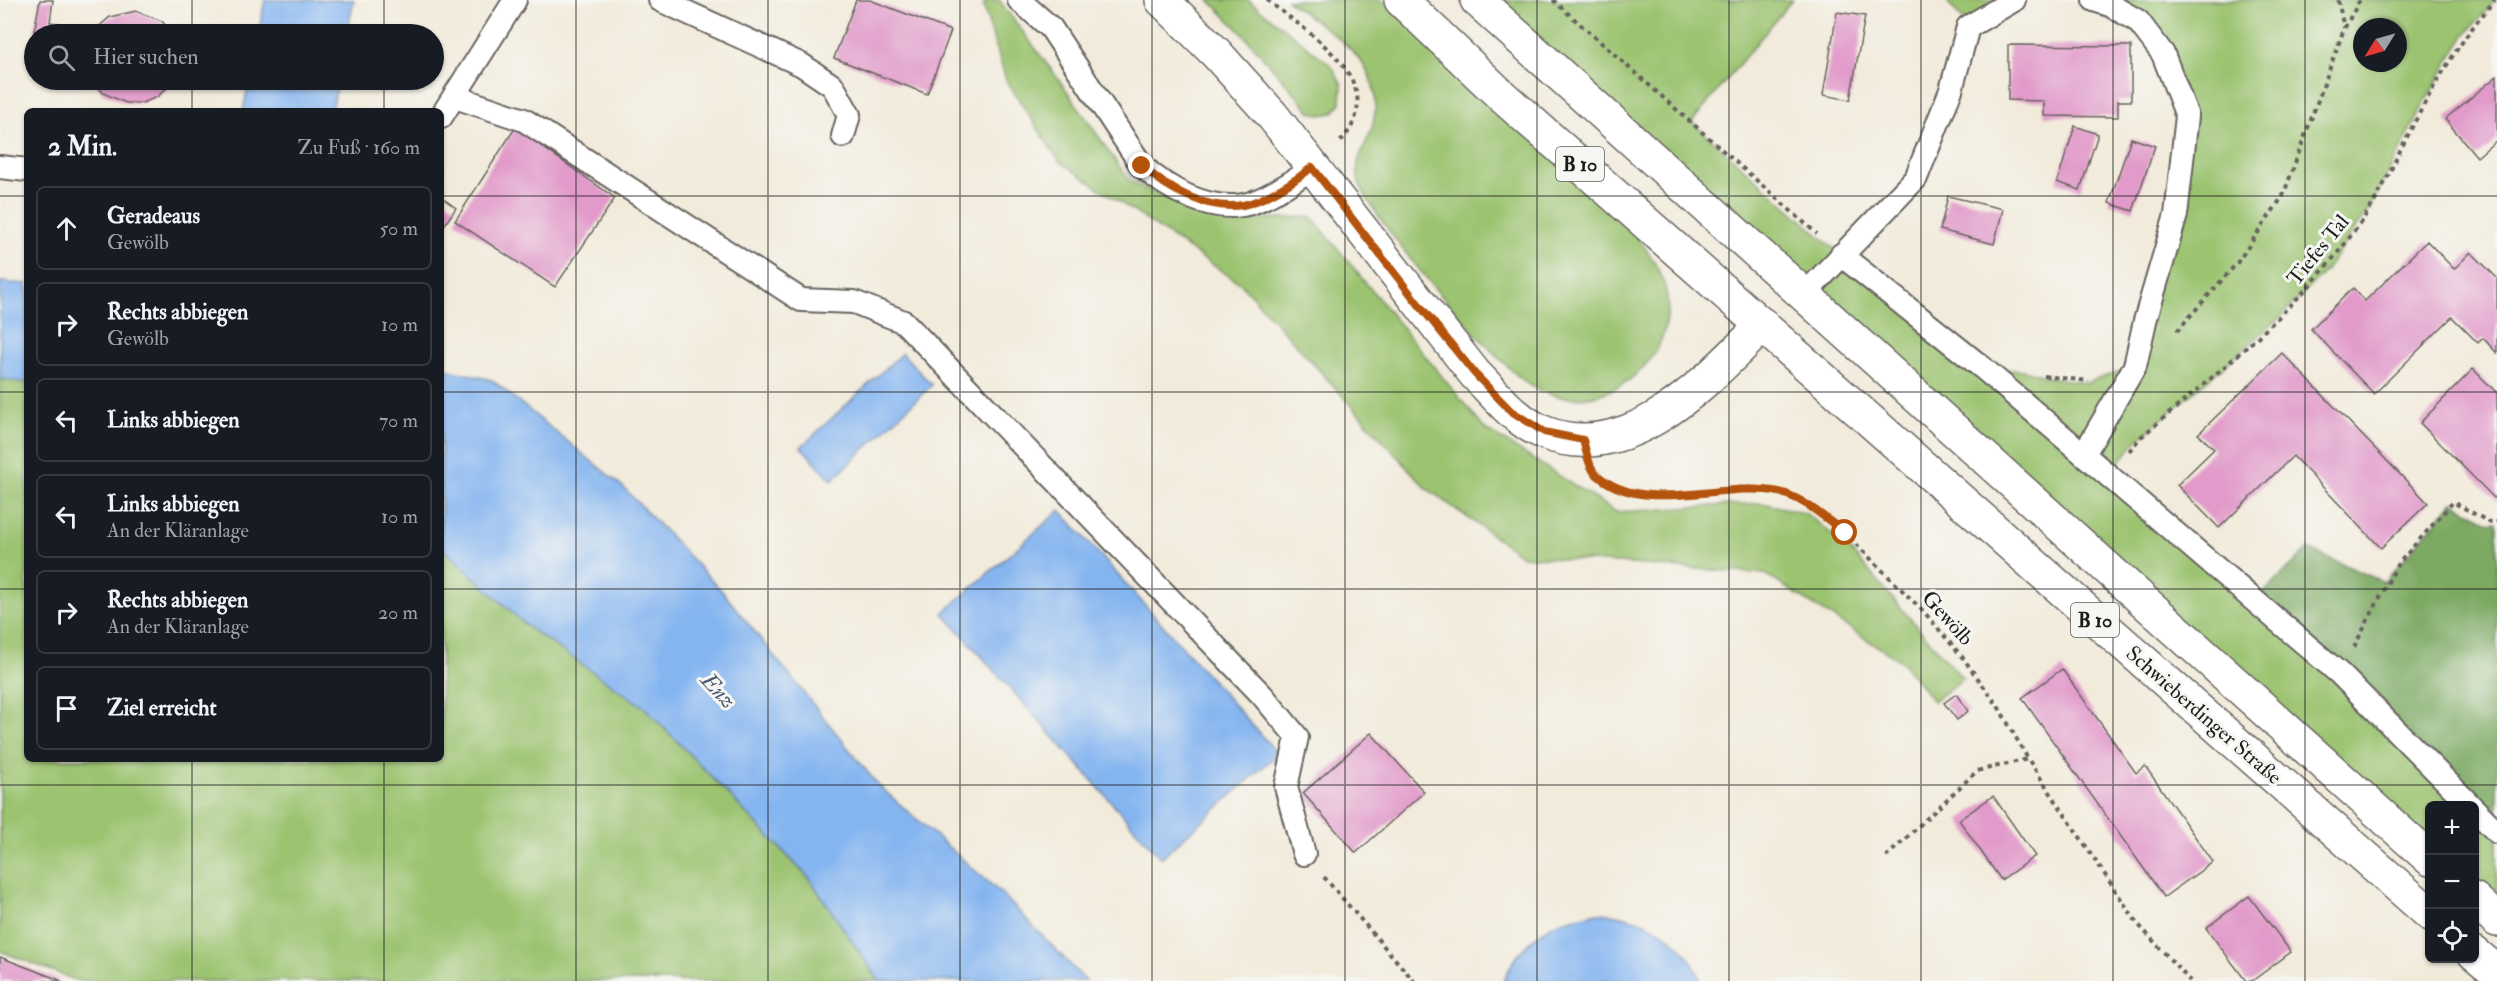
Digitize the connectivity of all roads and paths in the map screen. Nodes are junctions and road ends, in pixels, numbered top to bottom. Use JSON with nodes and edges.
{"nodes":[{"id":1,"x":515,"y":0,"type":"edge"},
{"id":2,"x":660,"y":0,"type":"edge"},
{"id":3,"x":1019,"y":0,"type":"edge"},
{"id":4,"x":1162,"y":0,"type":"edge"},
{"id":5,"x":1267,"y":0,"type":"edge"},
{"id":6,"x":1401,"y":0,"type":"edge"},
{"id":7,"x":1478,"y":0,"type":"edge"},
{"id":8,"x":1553,"y":0,"type":"edge"},
{"id":9,"x":2014,"y":0,"type":"edge"},
{"id":10,"x":2094,"y":0,"type":"edge"},
{"id":11,"x":2338,"y":0,"type":"edge"},
{"id":12,"x":2360,"y":0,"type":"edge"},
{"id":13,"x":2495,"y":0,"type":"edge"},
{"id":14,"x":2344,"y":29,"type":"junction"},
{"id":15,"x":455,"y":97,"type":"junction"},
{"id":16,"x":444,"y":113,"type":"edge"},
{"id":17,"x":843,"y":136,"type":"dead end"},
{"id":18,"x":0,"y":167,"type":"edge"},
{"id":19,"x":1312,"y":167,"type":"junction"},
{"id":20,"x":24,"y":170,"type":"edge"},
{"id":21,"x":1744,"y":244,"type":"junction"},
{"id":22,"x":1841,"y":255,"type":"junction"},
{"id":23,"x":1803,"y":296,"type":"junction"},
{"id":24,"x":1763,"y":325,"type":"junction"},
{"id":25,"x":1844,"y":333,"type":"junction"},
{"id":26,"x":2135,"y":366,"type":"junction"},
{"id":27,"x":2040,"y":375,"type":"dead end"},
{"id":28,"x":1583,"y":440,"type":"junction"},
{"id":29,"x":2084,"y":454,"type":"junction"},
{"id":30,"x":2108,"y":474,"type":"junction"},
{"id":31,"x":2497,"y":522,"type":"edge"},
{"id":32,"x":2340,"y":674,"type":"junction"},
{"id":33,"x":2028,"y":759,"type":"junction"},
{"id":34,"x":2466,"y":801,"type":"edge"},
{"id":35,"x":2479,"y":813,"type":"edge"},
{"id":36,"x":2497,"y":832,"type":"edge"},
{"id":37,"x":1304,"y":854,"type":"joint"},
{"id":38,"x":2426,"y":855,"type":"edge"},
{"id":39,"x":1886,"y":857,"type":"dead end"},
{"id":40,"x":2479,"y":903,"type":"edge"},
{"id":41,"x":2425,"y":910,"type":"edge"},
{"id":42,"x":2497,"y":920,"type":"edge"},
{"id":43,"x":2479,"y":956,"type":"edge"},
{"id":44,"x":2497,"y":972,"type":"edge"},
{"id":45,"x":1414,"y":981,"type":"edge"},
{"id":46,"x":2190,"y":981,"type":"edge"}],
"edges":[{"from":1,"to":15,"type":"lane"},
{"from":2,"to":17,"type":"lane"},
{"from":3,"to":19,"type":"lane"},
{"from":4,"to":19,"type":"main road"},
{"from":5,"to":19,"type":"path"},
{"from":6,"to":24,"type":"main road","number":"B 10"},
{"from":7,"to":21,"type":"main road","number":"B 10"},
{"from":8,"to":22,"type":"path"},
{"from":9,"to":22,"type":"lane"},
{"from":10,"to":26,"type":"lane"},
{"from":11,"to":14,"type":"path"},
{"from":12,"to":14,"type":"path"},
{"from":13,"to":30,"type":"path","name":"Tiefes Tal"},
{"from":14,"to":26,"type":"path"},
{"from":15,"to":16,"type":"lane"},
{"from":15,"to":37,"type":"lane"},
{"from":18,"to":20,"type":"lane"},
{"from":19,"to":28,"type":"main road"},
{"from":21,"to":23,"type":"main road","number":"B 10"},
{"from":21,"to":24,"type":"main road"},
{"from":22,"to":23,"type":"lane"},
{"from":22,"to":29,"type":"lane"},
{"from":23,"to":25,"type":"main road","name":"Schwieberdinger Straße","number":"B 10"},
{"from":24,"to":25,"type":"main road"},
{"from":24,"to":28,"type":"main road"},
{"from":24,"to":41,"type":"main road","name":"Schwieberdinger Straße","number":"B 10"},
{"from":25,"to":38,"type":"main road","name":"Schwieberdinger Straße","number":"B 10"},
{"from":26,"to":27,"type":"path"},
{"from":26,"to":29,"type":"lane"},
{"from":28,"to":33,"type":"path","name":"Gewölb"},
{"from":29,"to":30,"type":"lane"},
{"from":30,"to":32,"type":"lane"},
{"from":31,"to":32,"type":"path"},
{"from":32,"to":34,"type":"lane"},
{"from":33,"to":39,"type":"path"},
{"from":33,"to":46,"type":"path","name":"Gewölb"},
{"from":35,"to":36,"type":"lane"},
{"from":37,"to":45,"type":"path"},
{"from":40,"to":42,"type":"main road"},
{"from":43,"to":44,"type":"main road"}]}
